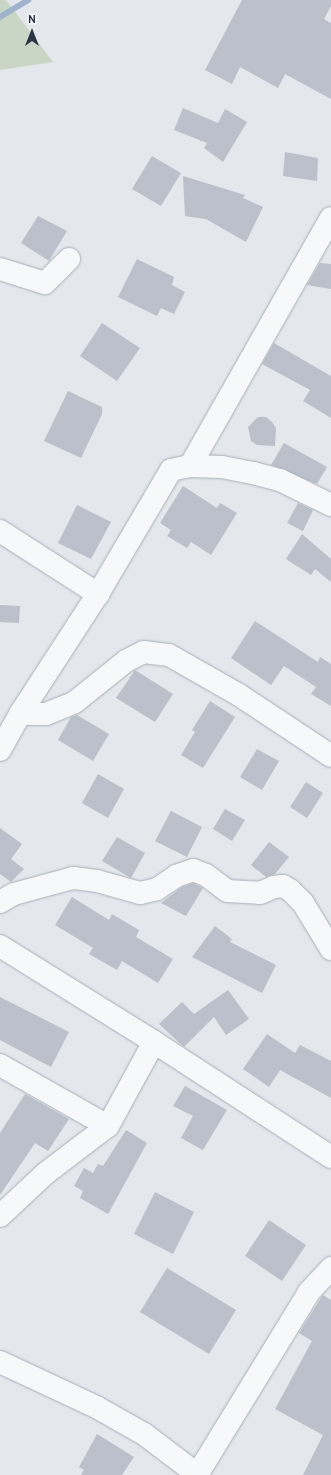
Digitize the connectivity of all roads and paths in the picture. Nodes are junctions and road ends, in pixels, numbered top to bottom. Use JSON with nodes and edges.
{"nodes":[{"id":1,"x":331,"y":218,"type":"edge"},
{"id":2,"x":69,"y":259,"type":"dead end"},
{"id":3,"x":0,"y":269,"type":"edge"},
{"id":4,"x":190,"y":466,"type":"junction"},
{"id":5,"x":331,"y":504,"type":"edge"},
{"id":6,"x":0,"y":531,"type":"edge"},
{"id":7,"x":98,"y":594,"type":"junction"},
{"id":8,"x":20,"y":714,"type":"junction"},
{"id":9,"x":0,"y":750,"type":"edge"},
{"id":10,"x":331,"y":756,"type":"edge"},
{"id":11,"x":0,"y":902,"type":"edge"},
{"id":12,"x":0,"y":946,"type":"edge"},
{"id":13,"x":331,"y":949,"type":"edge"},
{"id":14,"x":154,"y":1042,"type":"junction"},
{"id":15,"x":0,"y":1065,"type":"edge"},
{"id":16,"x":108,"y":1126,"type":"junction"},
{"id":17,"x":331,"y":1157,"type":"edge"},
{"id":18,"x":0,"y":1216,"type":"edge"},
{"id":19,"x":331,"y":1268,"type":"edge"},
{"id":20,"x":0,"y":1362,"type":"edge"},
{"id":21,"x":197,"y":1475,"type":"edge"}],
"edges":[{"from":1,"to":4,"type":"street"},
{"from":2,"to":3,"type":"street"},
{"from":4,"to":5,"type":"street"},
{"from":4,"to":7,"type":"street"},
{"from":6,"to":7,"type":"street"},
{"from":7,"to":8,"type":"street"},
{"from":8,"to":9,"type":"street"},
{"from":8,"to":10,"type":"street"},
{"from":11,"to":13,"type":"street"},
{"from":12,"to":14,"type":"street"},
{"from":14,"to":16,"type":"street"},
{"from":14,"to":17,"type":"street"},
{"from":15,"to":16,"type":"street"},
{"from":16,"to":18,"type":"street"},
{"from":19,"to":21,"type":"street"},
{"from":20,"to":21,"type":"street"}]}
